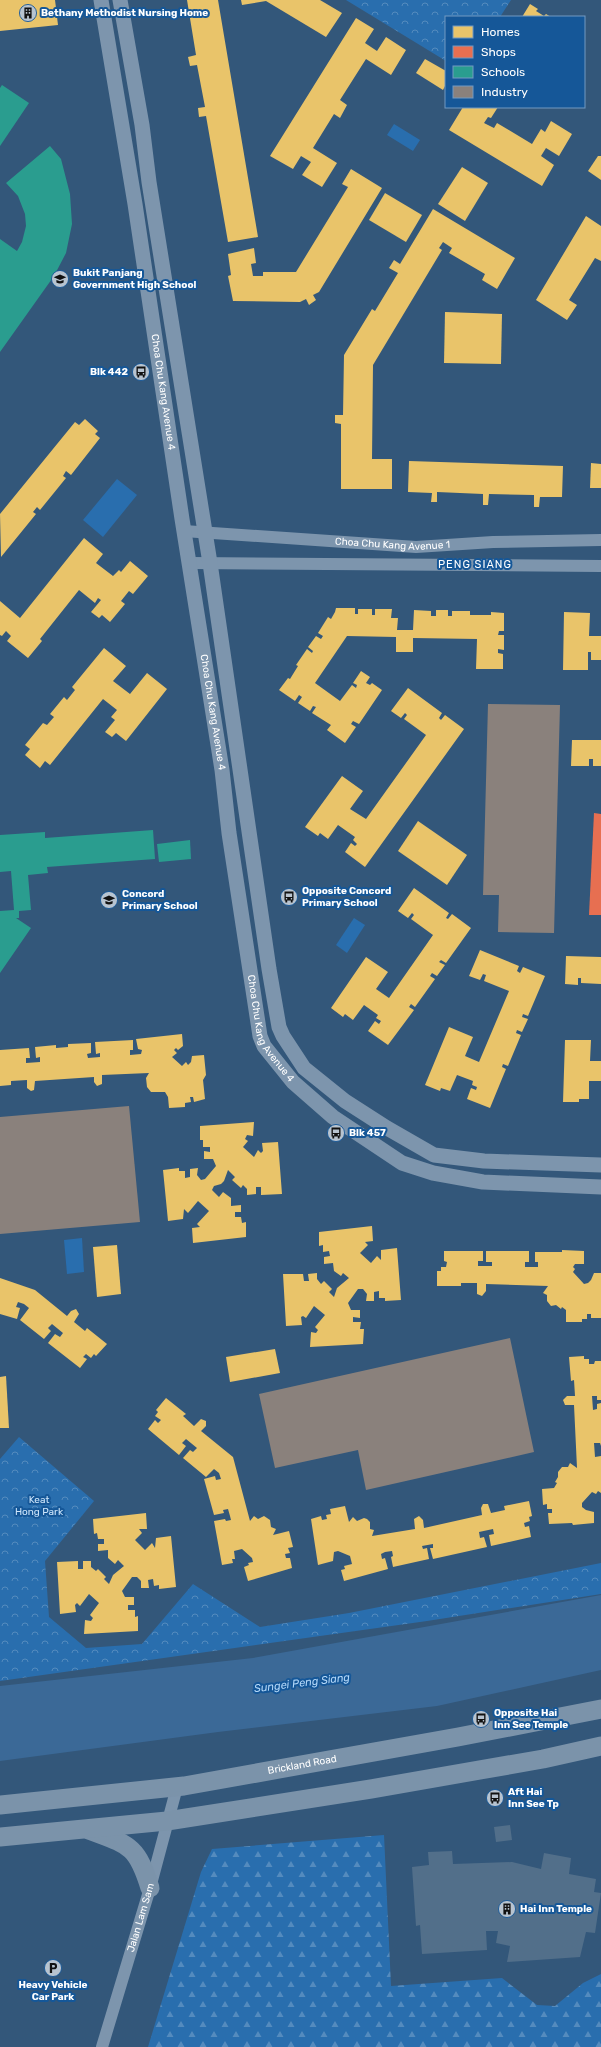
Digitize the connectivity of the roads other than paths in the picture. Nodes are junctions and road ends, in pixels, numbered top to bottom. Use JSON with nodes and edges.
{"nodes":[{"id":1,"x":101,"y":0,"type":"edge"},
{"id":2,"x":120,"y":0,"type":"edge"},
{"id":3,"x":184,"y":531,"type":"junction"},
{"id":4,"x":204,"y":533,"type":"junction"},
{"id":5,"x":601,"y":540,"type":"edge"},
{"id":6,"x":190,"y":563,"type":"junction"},
{"id":7,"x":210,"y":563,"type":"junction"},
{"id":8,"x":601,"y":566,"type":"edge"},
{"id":9,"x":601,"y":1165,"type":"edge"},
{"id":10,"x":601,"y":1187,"type":"edge"},
{"id":11,"x":601,"y":1709,"type":"edge"},
{"id":12,"x":597,"y":1750,"type":"edge"},
{"id":13,"x":176,"y":1787,"type":"junction"},
{"id":14,"x":0,"y":1805,"type":"edge"},
{"id":15,"x":167,"y":1821,"type":"junction"},
{"id":16,"x":84,"y":1828,"type":"junction"},
{"id":17,"x":0,"y":1837,"type":"edge"},
{"id":18,"x":150,"y":1888,"type":"junction"},
{"id":19,"x":102,"y":2047,"type":"edge"}],
"edges":[{"from":1,"to":3,"type":"street","name":"Choa Chu Kang Avenue 4"},
{"from":2,"to":4,"type":"street","name":"Choa Chu Kang Avenue 4"},
{"from":3,"to":4,"type":"street","name":"Choa Chu Kang Avenue 1"},
{"from":3,"to":6,"type":"street","name":"Choa Chu Kang Avenue 4"},
{"from":4,"to":5,"type":"street","name":"Choa Chu Kang Avenue 1"},
{"from":4,"to":7,"type":"street","name":"Choa Chu Kang Avenue 4"},
{"from":6,"to":7,"type":"street","name":"Choa Chu Kang Avenue 1"},
{"from":6,"to":10,"type":"street","name":"Choa Chu Kang Avenue 4"},
{"from":7,"to":8,"type":"street","name":"Choa Chu Kang Avenue 1"},
{"from":7,"to":9,"type":"street","name":"Choa Chu Kang Avenue 4"},
{"from":11,"to":13,"type":"main road","name":"Brickland Road"},
{"from":12,"to":15,"type":"main road"},
{"from":13,"to":14,"type":"main road","name":"Brickland Road"},
{"from":13,"to":15,"type":"street","name":"Jalan Lam Sam"},
{"from":15,"to":16,"type":"main road"},
{"from":15,"to":18,"type":"street","name":"Jalan Lam Sam"},
{"from":16,"to":17,"type":"main road"},
{"from":16,"to":18,"type":"main road"},
{"from":18,"to":19,"type":"street","name":"Jalan Lam Sam"}]}
